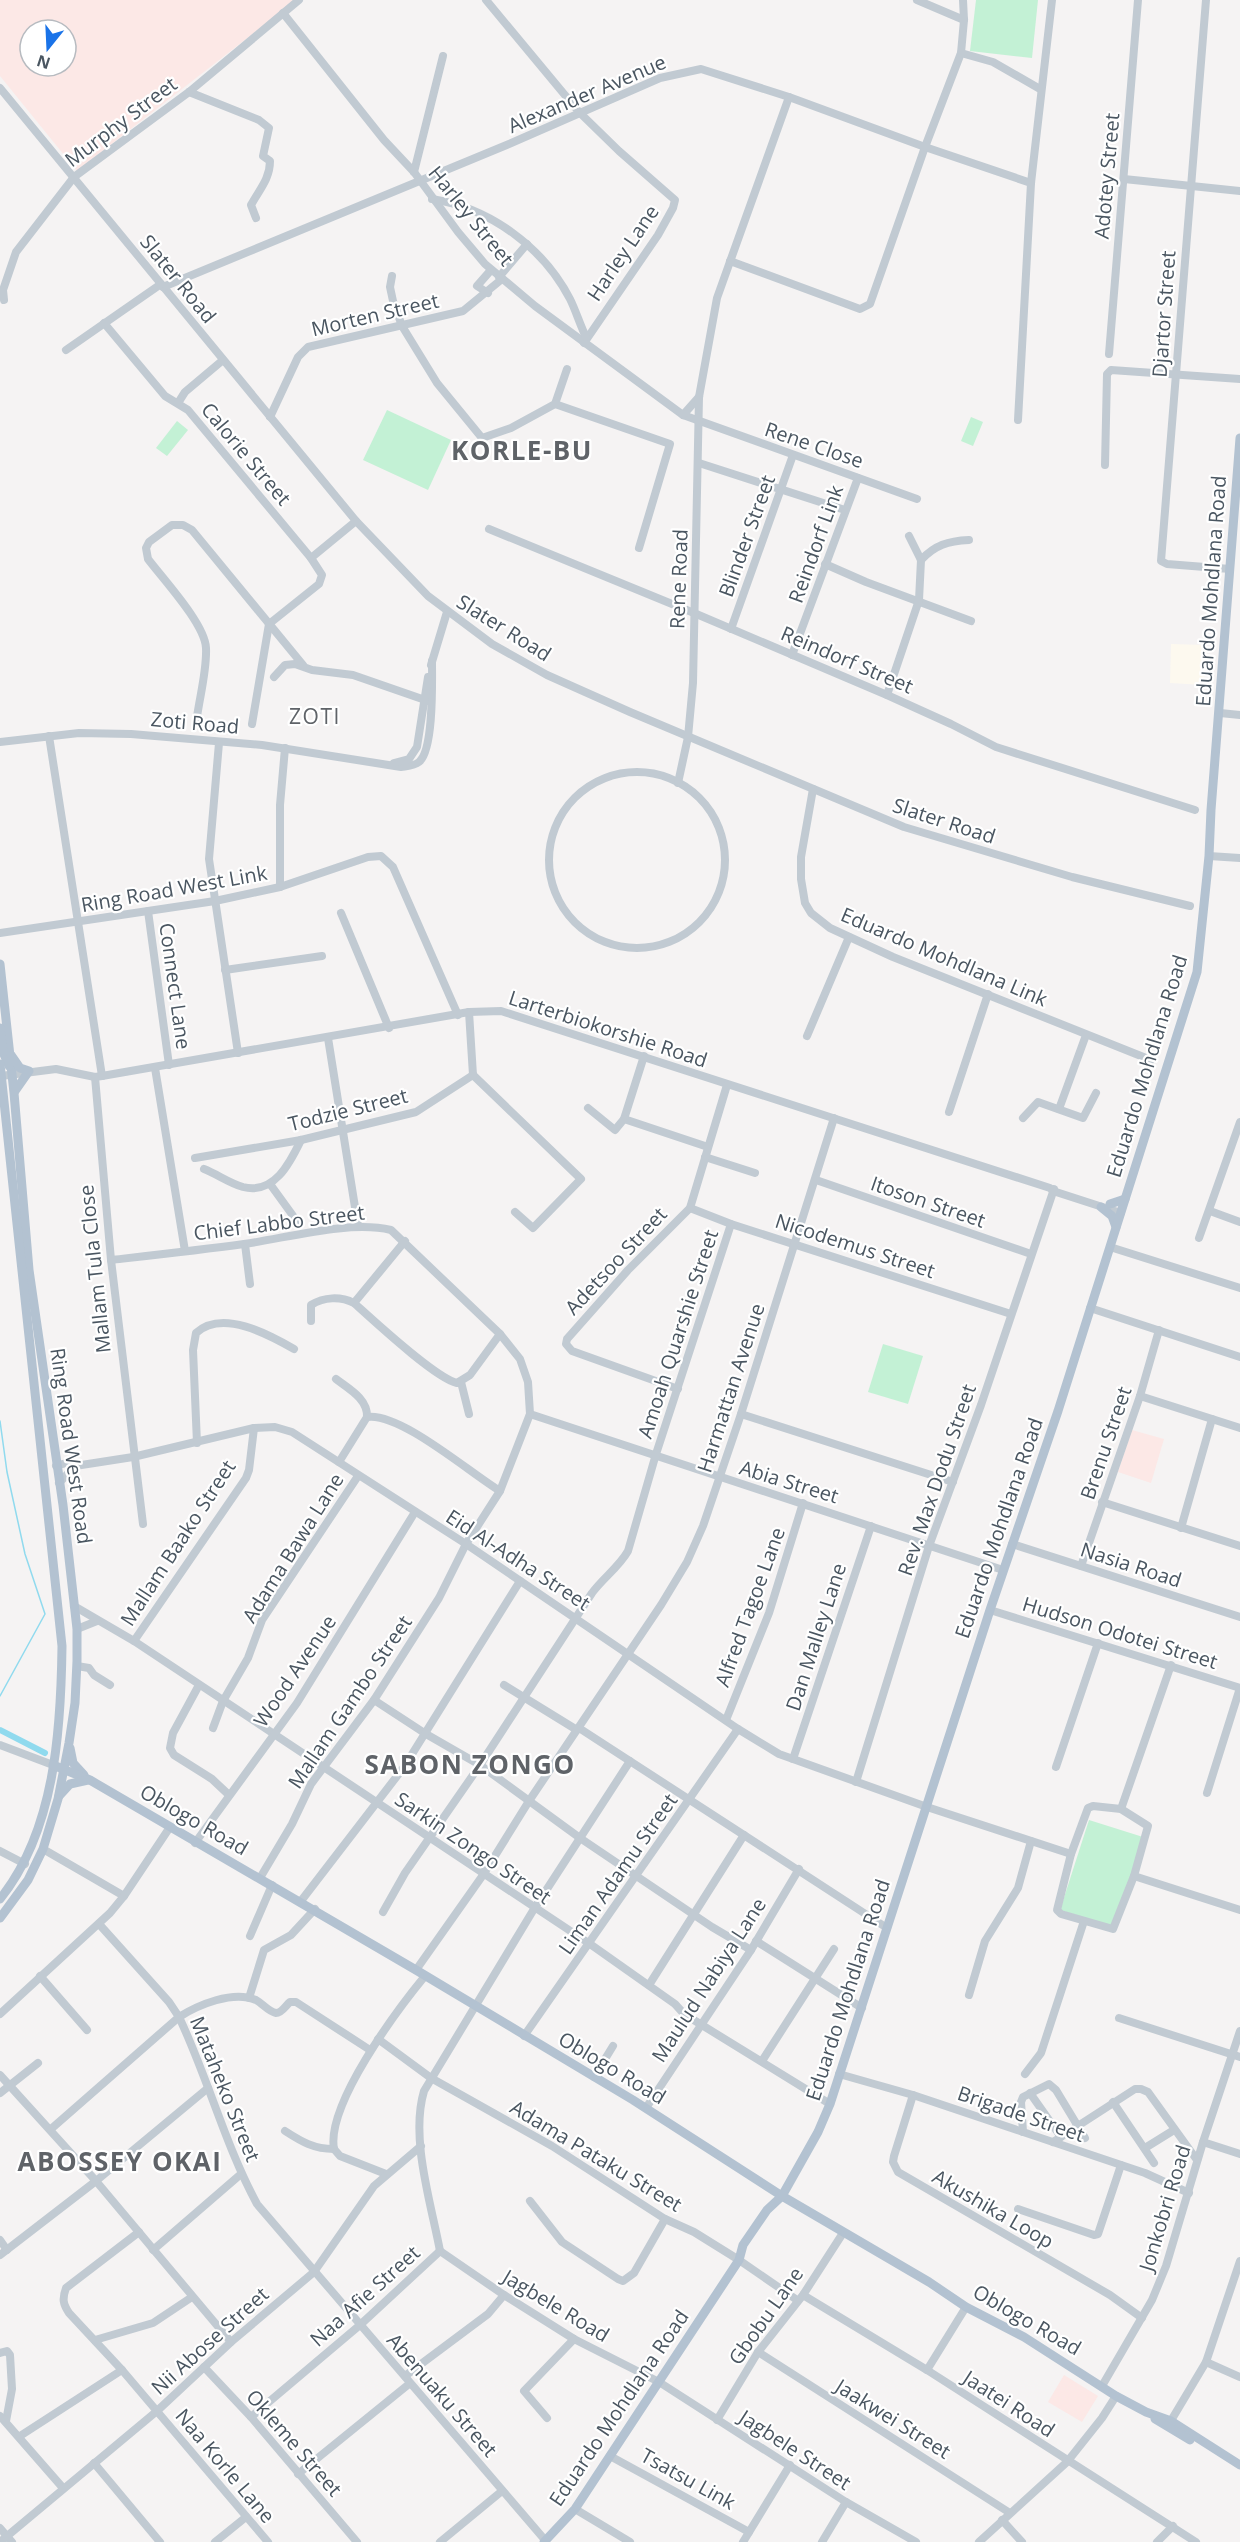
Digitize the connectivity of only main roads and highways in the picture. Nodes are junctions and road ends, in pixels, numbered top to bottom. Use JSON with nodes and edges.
{"nodes":[{"id":1,"x":1240,"y":438,"type":"edge"},
{"id":2,"x":1233,"y":568,"type":"edge"},
{"id":3,"x":0,"y":964,"type":"edge"},
{"id":4,"x":0,"y":1028,"type":"edge"},
{"id":5,"x":10,"y":1053,"type":"junction"},
{"id":6,"x":0,"y":1064,"type":"edge"},
{"id":7,"x":12,"y":1074,"type":"junction"},
{"id":8,"x":1,"y":1076,"type":"edge"},
{"id":9,"x":14,"y":1093,"type":"junction"},
{"id":10,"x":1123,"y":1206,"type":"junction"},
{"id":11,"x":1116,"y":1227,"type":"junction"},
{"id":12,"x":59,"y":1705,"type":"junction"},
{"id":13,"x":69,"y":1743,"type":"junction"},
{"id":14,"x":53,"y":1765,"type":"junction"},
{"id":15,"x":64,"y":1769,"type":"junction"},
{"id":16,"x":90,"y":1780,"type":"junction"},
{"id":17,"x":58,"y":1799,"type":"junction"},
{"id":18,"x":0,"y":1899,"type":"edge"},
{"id":19,"x":0,"y":1918,"type":"edge"},
{"id":20,"x":782,"y":2196,"type":"junction"},
{"id":21,"x":1240,"y":2467,"type":"edge"},
{"id":22,"x":544,"y":2541,"type":"edge"}],
"edges":[{"from":1,"to":2,"type":"main road","name":"Eduardo Mohdlana Road"},
{"from":2,"to":10,"type":"main road","name":"Eduardo Mohdlana Road"},
{"from":3,"to":5,"type":"main road","name":"Ring Road West Road"},
{"from":4,"to":7,"type":"main road"},
{"from":5,"to":7,"type":"main road","name":"Ring Road West Road"},
{"from":5,"to":9,"type":"main road"},
{"from":6,"to":8,"type":"main road","name":"Ring Road West Road"},
{"from":7,"to":9,"type":"main road","name":"Ring Road West Road"},
{"from":8,"to":12,"type":"main road","name":"Ring Road West Road"},
{"from":9,"to":13,"type":"main road","name":"Ring Road West Road"},
{"from":10,"to":11,"type":"main road","name":"Eduardo Mohdlana Road"},
{"from":10,"to":11,"type":"main road"},
{"from":11,"to":20,"type":"main road","name":"Eduardo Mohdlana Road"},
{"from":12,"to":14,"type":"main road","name":"Ring Road West Road"},
{"from":12,"to":15,"type":"main road"},
{"from":13,"to":15,"type":"main road","name":"Ring Road West Road"},
{"from":13,"to":16,"type":"main road"},
{"from":14,"to":15,"type":"main road","name":"Oblogo Road"},
{"from":14,"to":18,"type":"main road","name":"Ring Road West Road"},
{"from":15,"to":16,"type":"main road","name":"Oblogo Road"},
{"from":15,"to":17,"type":"main road","name":"Ring Road West Road"},
{"from":16,"to":17,"type":"main road"},
{"from":16,"to":20,"type":"main road","name":"Oblogo Road"},
{"from":17,"to":19,"type":"main road","name":"Ring Road West Road"},
{"from":20,"to":21,"type":"main road","name":"Oblogo Road"},
{"from":20,"to":22,"type":"main road","name":"Eduardo Mohdlana Road"}]}
